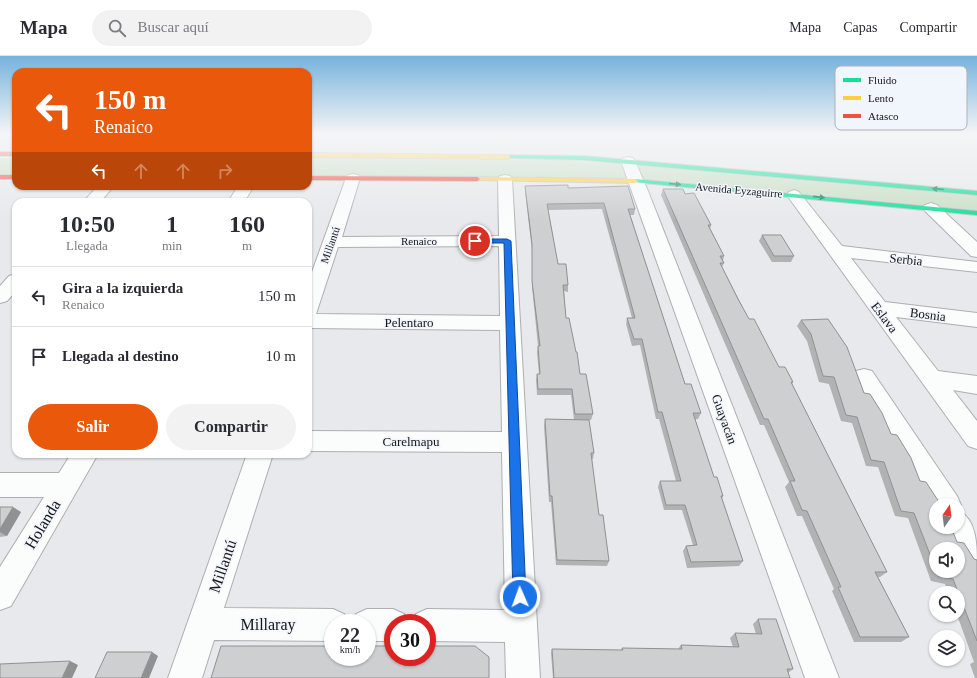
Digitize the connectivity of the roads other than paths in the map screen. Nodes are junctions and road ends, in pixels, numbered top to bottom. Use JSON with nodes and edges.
{"nodes":[{"id":1,"x":589,"y":163,"type":"edge"},
{"id":2,"x":632,"y":171,"type":"junction"},
{"id":3,"x":0,"y":177,"type":"edge"},
{"id":4,"x":12,"y":177,"type":"edge"},
{"id":5,"x":312,"y":178,"type":"edge"},
{"id":6,"x":353,"y":178,"type":"junction"},
{"id":7,"x":505,"y":179,"type":"junction"},
{"id":8,"x":102,"y":190,"type":"edge"},
{"id":9,"x":977,"y":193,"type":"edge"},
{"id":10,"x":794,"y":195,"type":"junction"},
{"id":11,"x":95,"y":198,"type":"edge"},
{"id":12,"x":931,"y":208,"type":"junction"},
{"id":13,"x":977,"y":213,"type":"edge"},
{"id":14,"x":507,"y":241,"type":"junction"},
{"id":15,"x":331,"y":242,"type":"junction"},
{"id":16,"x":836,"y":251,"type":"junction"},
{"id":17,"x":977,"y":252,"type":"edge"},
{"id":18,"x":977,"y":267,"type":"edge"},
{"id":19,"x":12,"y":284,"type":"edge"},
{"id":20,"x":0,"y":297,"type":"edge"},
{"id":21,"x":312,"y":299,"type":"edge"},
{"id":22,"x":878,"y":308,"type":"junction"},
{"id":23,"x":977,"y":320,"type":"edge"},
{"id":24,"x":312,"y":321,"type":"edge"},
{"id":25,"x":510,"y":323,"type":"junction"},
{"id":26,"x":864,"y":377,"type":"dead end"},
{"id":27,"x":931,"y":378,"type":"junction"},
{"id":28,"x":977,"y":385,"type":"edge"},
{"id":29,"x":977,"y":440,"type":"edge"},
{"id":30,"x":312,"y":441,"type":"edge"},
{"id":31,"x":514,"y":442,"type":"junction"},
{"id":32,"x":83,"y":458,"type":"edge"},
{"id":33,"x":259,"y":458,"type":"edge"},
{"id":34,"x":66,"y":485,"type":"junction"},
{"id":35,"x":0,"y":486,"type":"edge"},
{"id":36,"x":942,"y":498,"type":"edge"},
{"id":37,"x":965,"y":534,"type":"edge"},
{"id":38,"x":977,"y":552,"type":"edge"},
{"id":39,"x":0,"y":595,"type":"edge"},
{"id":40,"x":203,"y":624,"type":"junction"},
{"id":41,"x":324,"y":625,"type":"edge"},
{"id":42,"x":436,"y":625,"type":"edge"},
{"id":43,"x":521,"y":626,"type":"junction"},
{"id":44,"x":185,"y":678,"type":"edge"},
{"id":45,"x":523,"y":678,"type":"edge"},
{"id":46,"x":822,"y":678,"type":"edge"}],
"edges":[{"from":1,"to":2,"type":"main road","name":"Avenida Eyzaguirre"},
{"from":2,"to":7,"type":"main road","name":"Avenida Eyzaguirre"},
{"from":9,"to":2,"type":"main road","name":"Avenida Eyzaguirre","one_way":true},
{"from":2,"to":10,"type":"main road","name":"Avenida Eyzaguirre","one_way":true},
{"from":2,"to":46,"type":"street","name":"Guayacán"},
{"from":3,"to":4,"type":"main road"},
{"from":5,"to":6,"type":"main road","name":"Avenida Eyzaguirre"},
{"from":6,"to":7,"type":"main road","name":"Avenida Eyzaguirre"},
{"from":6,"to":15,"type":"street","name":"Millantú"},
{"from":7,"to":14,"type":"street"},
{"from":8,"to":11,"type":"street"},
{"from":10,"to":12,"type":"main road","name":"Avenida Eyzaguirre","one_way":true},
{"from":10,"to":16,"type":"street","name":"Eslava"},
{"from":12,"to":13,"type":"main road","name":"Avenida Eyzaguirre"},
{"from":12,"to":17,"type":"street"},
{"from":14,"to":15,"type":"street","name":"Renaico"},
{"from":14,"to":25,"type":"street"},
{"from":15,"to":21,"type":"street","name":"Millantú"},
{"from":16,"to":18,"type":"street","name":"Serbia"},
{"from":16,"to":22,"type":"street","name":"Eslava"},
{"from":19,"to":20,"type":"street"},
{"from":22,"to":23,"type":"street","name":"Bosnia"},
{"from":22,"to":27,"type":"street","name":"Eslava"},
{"from":24,"to":25,"type":"street","name":"Pelentaro"},
{"from":25,"to":31,"type":"street"},
{"from":26,"to":36,"type":"street"},
{"from":27,"to":28,"type":"street"},
{"from":27,"to":29,"type":"street","name":"Eslava"},
{"from":30,"to":31,"type":"street","name":"Carelmapu"},
{"from":31,"to":43,"type":"street"},
{"from":32,"to":34,"type":"street","name":"Holanda"},
{"from":33,"to":40,"type":"street","name":"Millantú"},
{"from":34,"to":35,"type":"street"},
{"from":34,"to":39,"type":"street","name":"Holanda"},
{"from":37,"to":38,"type":"street"},
{"from":40,"to":41,"type":"street","name":"Millaray"},
{"from":40,"to":44,"type":"street","name":"Millantú"},
{"from":42,"to":43,"type":"street"},
{"from":43,"to":45,"type":"street"}]}
